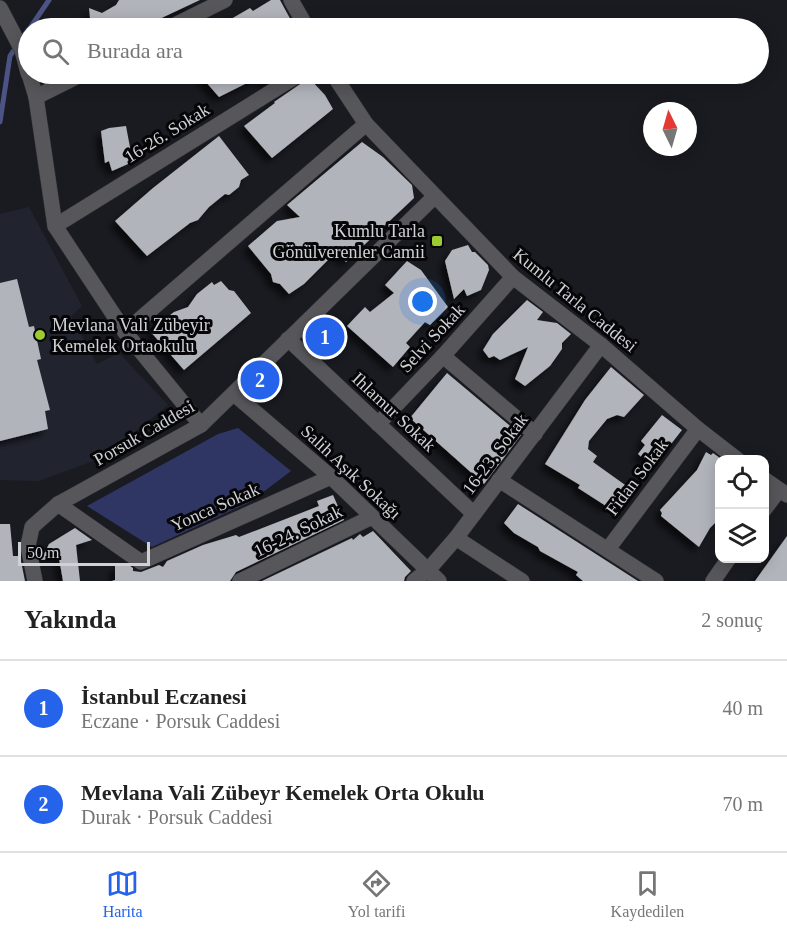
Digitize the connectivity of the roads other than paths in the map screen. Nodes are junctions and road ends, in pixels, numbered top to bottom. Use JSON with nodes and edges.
{"nodes":[{"id":1,"x":225,"y":0,"type":"edge"},
{"id":2,"x":291,"y":0,"type":"edge"},
{"id":3,"x":0,"y":8,"type":"edge"},
{"id":4,"x":190,"y":18,"type":"edge"},
{"id":5,"x":301,"y":18,"type":"edge"},
{"id":6,"x":18,"y":42,"type":"edge"},
{"id":7,"x":32,"y":84,"type":"edge"},
{"id":8,"x":62,"y":84,"type":"edge"},
{"id":9,"x":284,"y":84,"type":"edge"},
{"id":10,"x":340,"y":84,"type":"edge"},
{"id":11,"x":36,"y":97,"type":"junction"},
{"id":12,"x":366,"y":124,"type":"junction"},
{"id":13,"x":434,"y":197,"type":"junction"},
{"id":14,"x":55,"y":226,"type":"junction"},
{"id":15,"x":513,"y":277,"type":"junction"},
{"id":16,"x":125,"y":332,"type":"junction"},
{"id":17,"x":288,"y":339,"type":"junction"},
{"id":18,"x":601,"y":345,"type":"junction"},
{"id":19,"x":442,"y":356,"type":"junction"},
{"id":20,"x":234,"y":394,"type":"junction"},
{"id":21,"x":378,"y":424,"type":"junction"},
{"id":22,"x":201,"y":425,"type":"junction"},
{"id":23,"x":698,"y":429,"type":"junction"},
{"id":24,"x":535,"y":434,"type":"junction"},
{"id":25,"x":733,"y":455,"type":"edge"},
{"id":26,"x":332,"y":477,"type":"junction"},
{"id":27,"x":500,"y":480,"type":"junction"},
{"id":28,"x":769,"y":482,"type":"edge"},
{"id":29,"x":783,"y":493,"type":"edge"},
{"id":30,"x":58,"y":504,"type":"junction"},
{"id":31,"x":766,"y":509,"type":"edge"},
{"id":32,"x":474,"y":514,"type":"junction"},
{"id":33,"x":372,"y":517,"type":"junction"},
{"id":34,"x":456,"y":538,"type":"junction"},
{"id":35,"x":608,"y":549,"type":"junction"},
{"id":36,"x":726,"y":563,"type":"edge"},
{"id":37,"x":429,"y":569,"type":"junction"},
{"id":38,"x":35,"y":581,"type":"edge"},
{"id":39,"x":240,"y":581,"type":"edge"},
{"id":40,"x":414,"y":581,"type":"edge"},
{"id":41,"x":440,"y":581,"type":"edge"},
{"id":42,"x":522,"y":581,"type":"edge"},
{"id":43,"x":656,"y":581,"type":"edge"},
{"id":44,"x":713,"y":581,"type":"edge"}],
"edges":[{"from":1,"to":4,"type":"street"},
{"from":2,"to":5,"type":"street"},
{"from":3,"to":6,"type":"street"},
{"from":7,"to":11,"type":"street"},
{"from":8,"to":11,"type":"street"},
{"from":9,"to":14,"type":"street","name":"16-26. Sokak"},
{"from":10,"to":12,"type":"street","name":"Kumlu Tarla Caddesi"},
{"from":11,"to":14,"type":"street"},
{"from":12,"to":13,"type":"street","name":"Kumlu Tarla Caddesi"},
{"from":12,"to":16,"type":"street"},
{"from":13,"to":15,"type":"street","name":"Kumlu Tarla Caddesi"},
{"from":13,"to":17,"type":"street","name":"Porsuk Caddesi"},
{"from":14,"to":16,"type":"street"},
{"from":15,"to":18,"type":"street","name":"Kumlu Tarla Caddesi"},
{"from":15,"to":19,"type":"street","name":"Selvi Sokak"},
{"from":16,"to":22,"type":"street"},
{"from":17,"to":20,"type":"street","name":"Porsuk Caddesi"},
{"from":17,"to":21,"type":"street","name":"Ihlamur Sokak"},
{"from":18,"to":23,"type":"street","name":"Kumlu Tarla Caddesi"},
{"from":18,"to":24,"type":"street","name":"16-23. Sokak"},
{"from":19,"to":21,"type":"street","name":"Selvi Sokak"},
{"from":19,"to":24,"type":"street"},
{"from":20,"to":22,"type":"street","name":"Porsuk Caddesi"},
{"from":20,"to":26,"type":"street","name":"Salih Aşık Sokağı"},
{"from":21,"to":32,"type":"street","name":"Ihlamur Sokak"},
{"from":22,"to":30,"type":"street","name":"Porsuk Caddesi"},
{"from":23,"to":25,"type":"street","name":"Kumlu Tarla Caddesi"},
{"from":23,"to":35,"type":"street","name":"Fidan Sokak"},
{"from":24,"to":27,"type":"street","name":"16-23. Sokak"},
{"from":26,"to":30,"type":"street","name":"Yonca Sokak"},
{"from":26,"to":33,"type":"street","name":"Salih Aşık Sokağı"},
{"from":27,"to":32,"type":"street","name":"16-23. Sokak"},
{"from":27,"to":35,"type":"street"},
{"from":28,"to":29,"type":"street"},
{"from":29,"to":31,"type":"street"},
{"from":30,"to":38,"type":"street","name":"Porsuk Caddesi"},
{"from":32,"to":34,"type":"street","name":"16-23. Sokak"},
{"from":33,"to":37,"type":"street","name":"Salih Aşık Sokağı"},
{"from":33,"to":39,"type":"street","name":"16-24. Sokak"},
{"from":34,"to":37,"type":"street","name":"16-23. Sokak"},
{"from":34,"to":42,"type":"street"},
{"from":35,"to":43,"type":"street"},
{"from":36,"to":44,"type":"street"},
{"from":37,"to":40,"type":"street","name":"16-23. Sokak"},
{"from":37,"to":41,"type":"street","name":"Salih Aşık Sokağı"}]}
